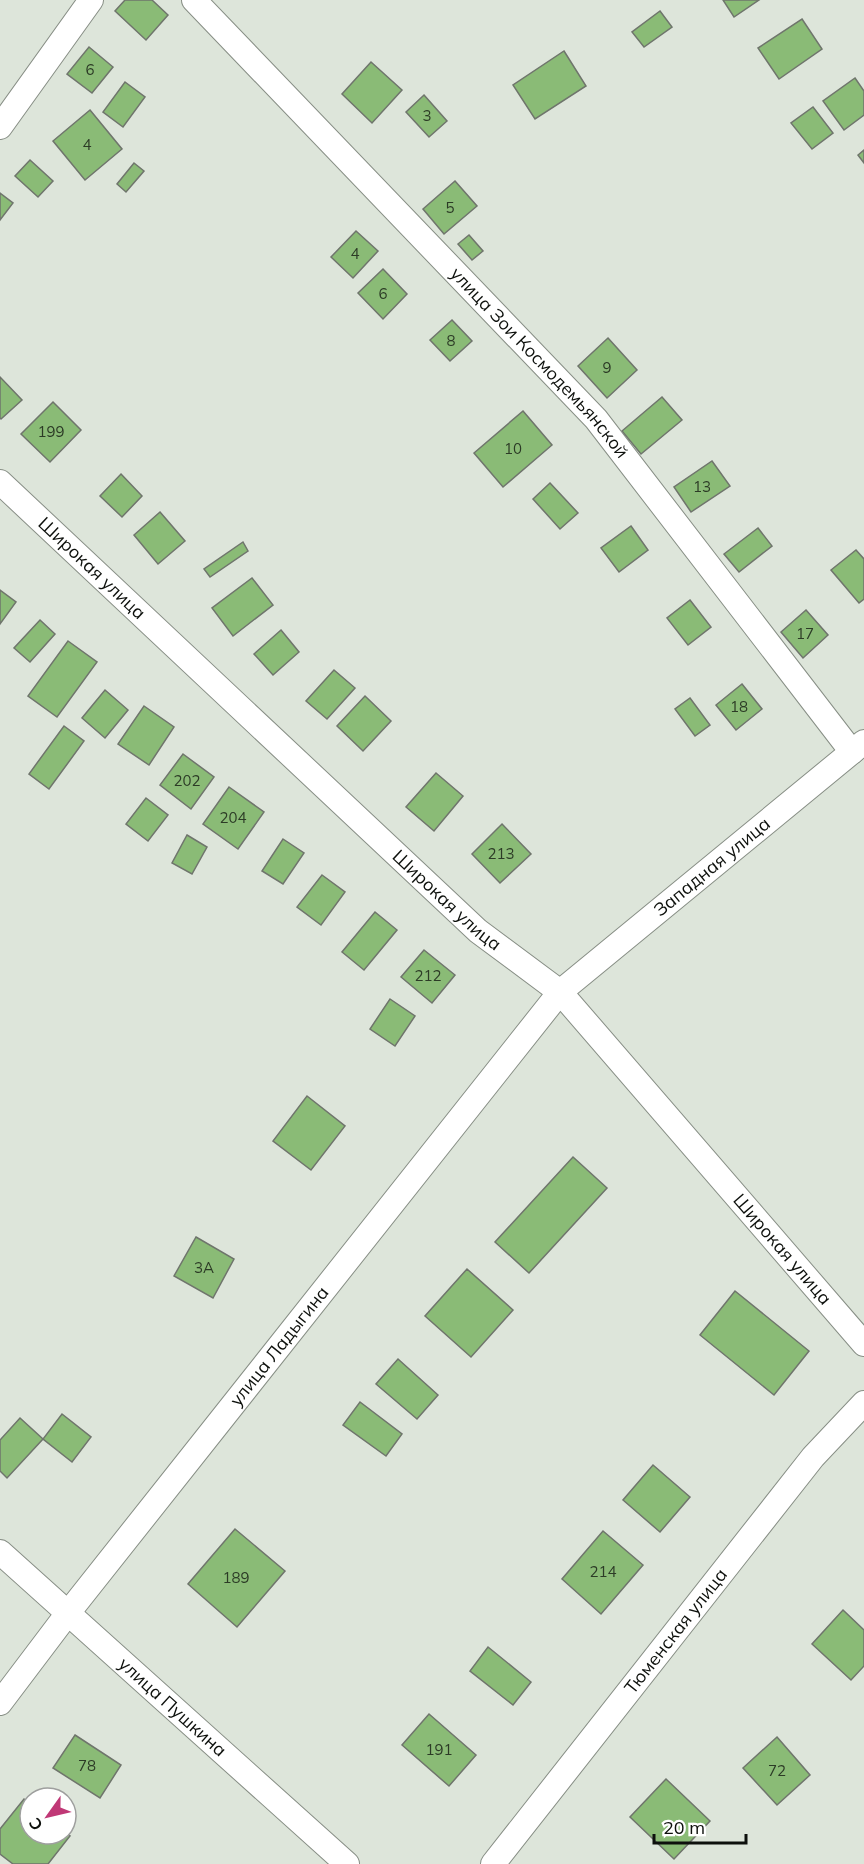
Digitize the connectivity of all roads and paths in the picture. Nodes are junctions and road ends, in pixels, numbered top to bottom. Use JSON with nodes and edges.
{"nodes":[{"id":1,"x":91,"y":0,"type":"edge"},
{"id":2,"x":194,"y":0,"type":"edge"},
{"id":3,"x":0,"y":127,"type":"edge"},
{"id":4,"x":0,"y":482,"type":"edge"},
{"id":5,"x":858,"y":747,"type":"edge"},
{"id":6,"x":560,"y":992,"type":"junction"},
{"id":7,"x":864,"y":1344,"type":"edge"},
{"id":8,"x":864,"y":1403,"type":"edge"},
{"id":9,"x":0,"y":1552,"type":"edge"},
{"id":10,"x":68,"y":1613,"type":"junction"},
{"id":11,"x":0,"y":1703,"type":"edge"},
{"id":12,"x":346,"y":1864,"type":"edge"},
{"id":13,"x":493,"y":1864,"type":"edge"}],
"edges":[{"from":1,"to":3,"type":"street"},
{"from":2,"to":5,"type":"street","name":"улица Зои Космодемьянской"},
{"from":4,"to":6,"type":"street","name":"Широкая улица"},
{"from":5,"to":6,"type":"street","name":"Западная улица"},
{"from":6,"to":7,"type":"street","name":"Широкая улица"},
{"from":6,"to":10,"type":"street","name":"улица Ладыгина"},
{"from":8,"to":13,"type":"street","name":"Тюменская улица"},
{"from":9,"to":10,"type":"street","name":"улица Пушкина"},
{"from":10,"to":11,"type":"street","name":"улица Ладыгина"},
{"from":10,"to":12,"type":"street","name":"улица Пушкина"}]}
